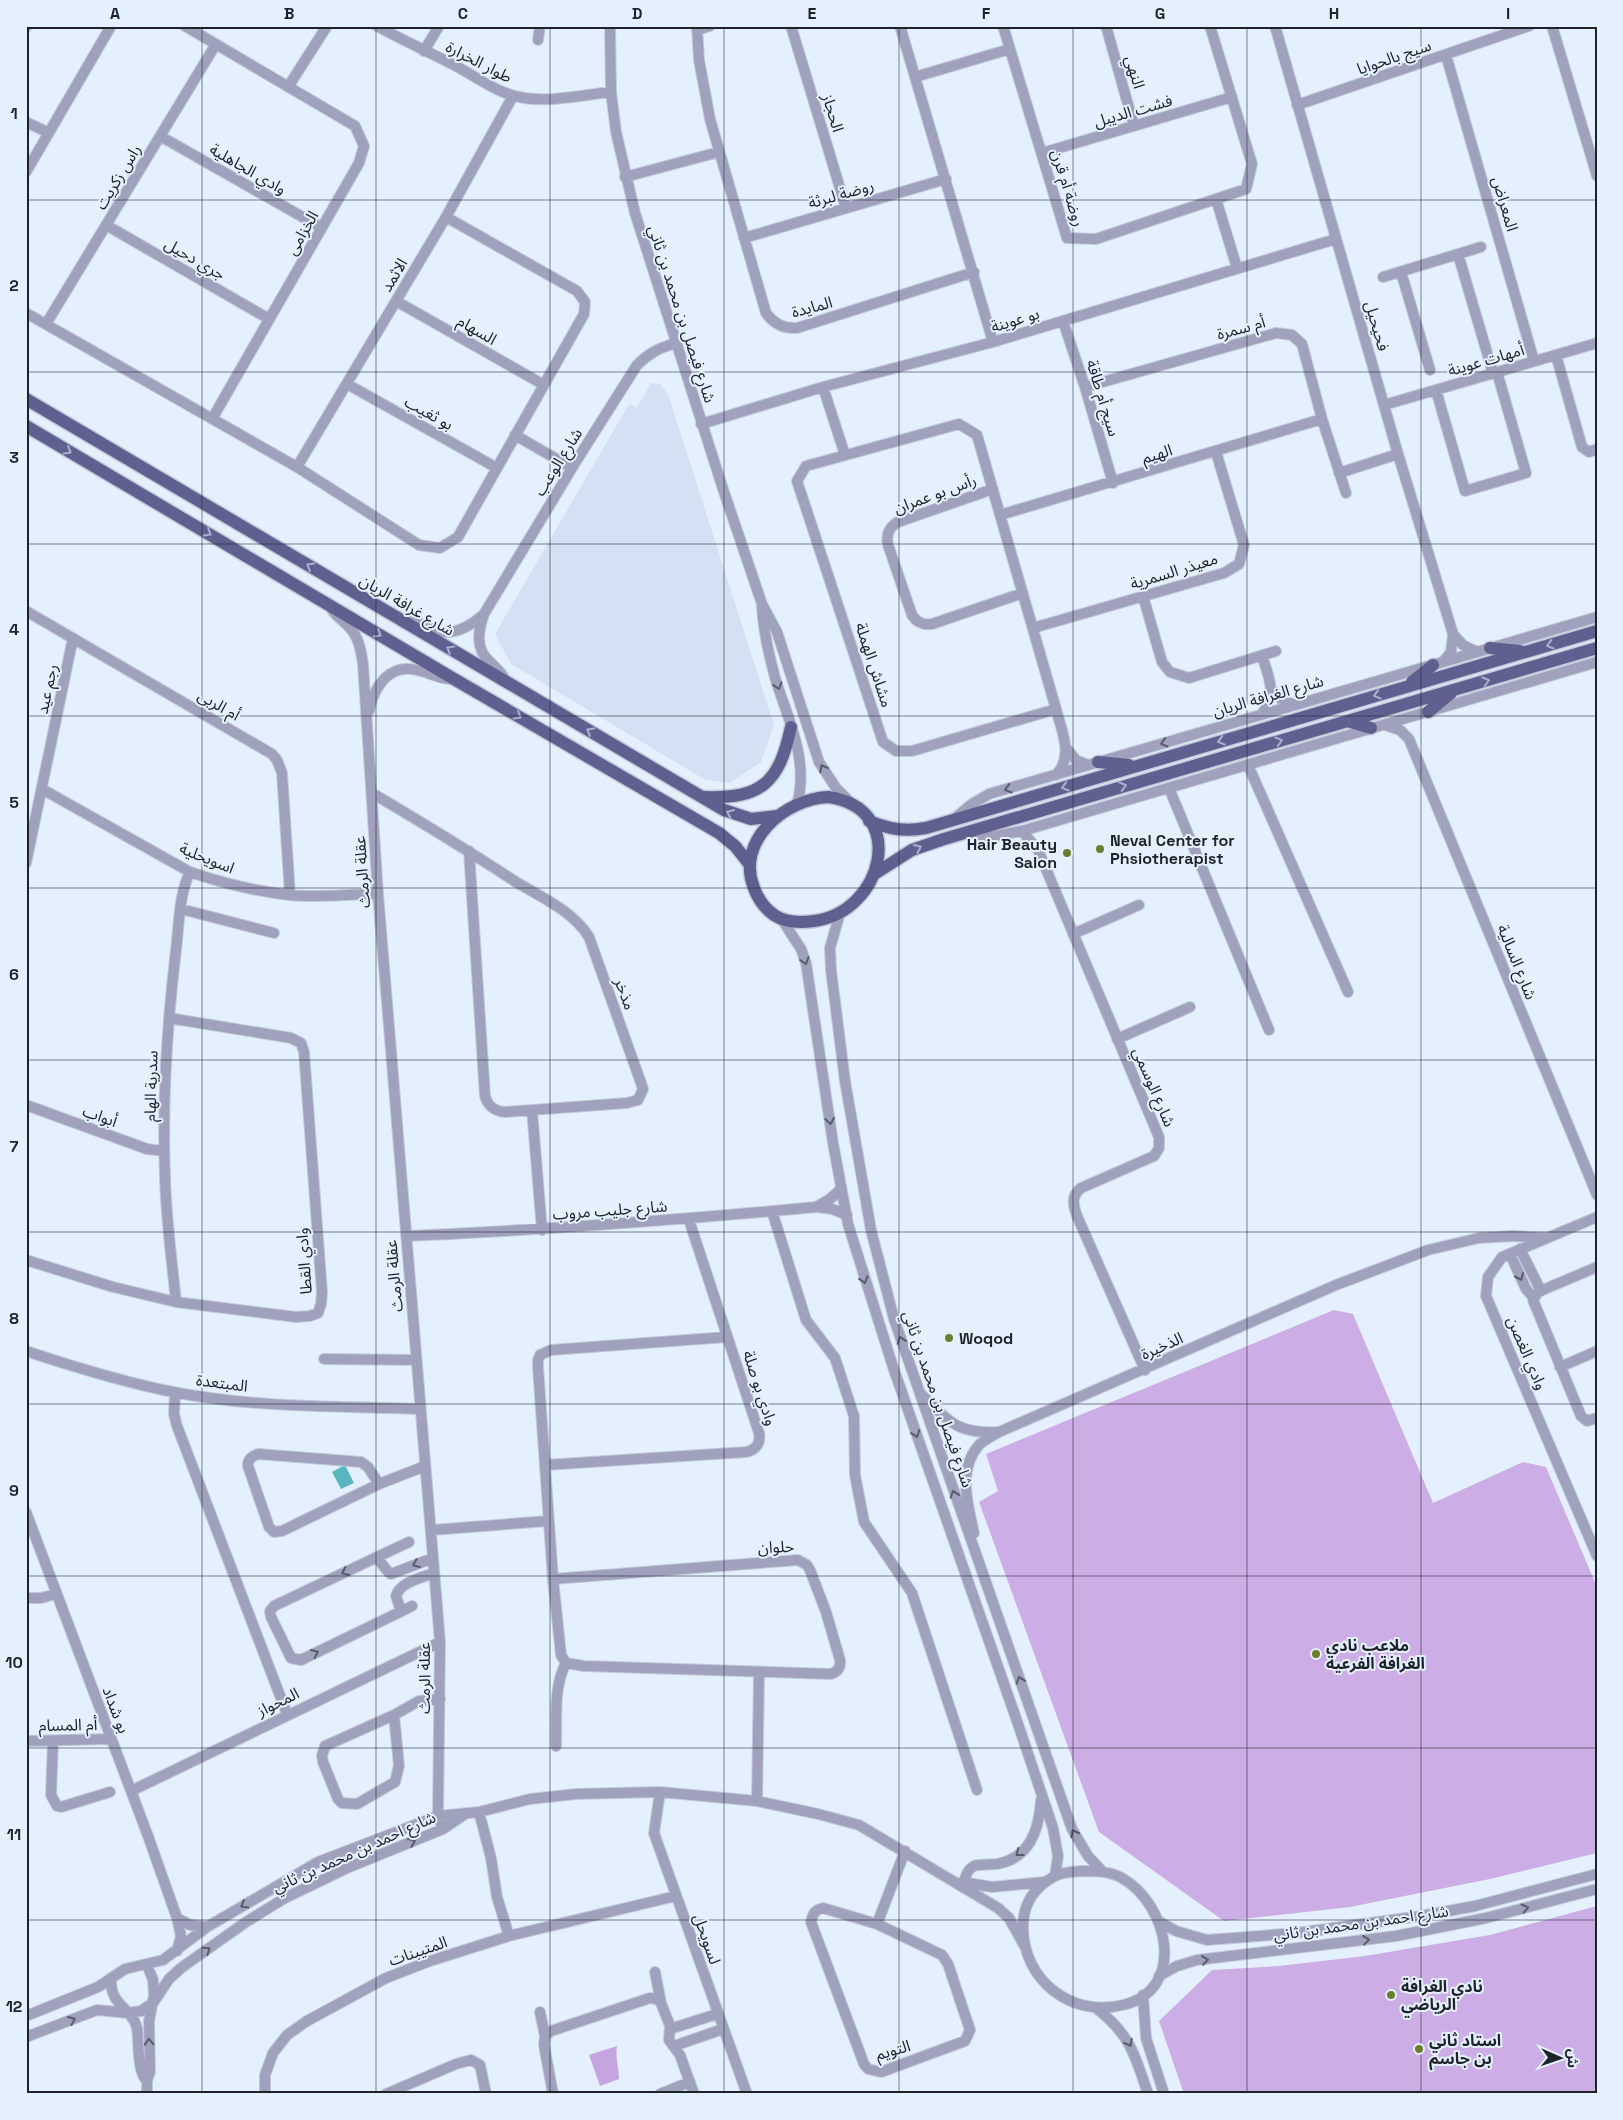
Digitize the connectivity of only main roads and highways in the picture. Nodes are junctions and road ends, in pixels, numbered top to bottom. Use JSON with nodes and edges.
{"nodes":[{"id":1,"x":26,"y":399,"type":"edge"},
{"id":2,"x":26,"y":426,"type":"edge"},
{"id":3,"x":1597,"y":631,"type":"edge"},
{"id":4,"x":1490,"y":648,"type":"road end"},
{"id":5,"x":1597,"y":648,"type":"edge"},
{"id":6,"x":1525,"y":652,"type":"junction"},
{"id":7,"x":1438,"y":664,"type":"road end"},
{"id":8,"x":1406,"y":687,"type":"junction"},
{"id":9,"x":1456,"y":690,"type":"junction"},
{"id":10,"x":1422,"y":713,"type":"road end"},
{"id":11,"x":1347,"y":722,"type":"junction"},
{"id":12,"x":791,"y":727,"type":"road end"},
{"id":13,"x":1371,"y":728,"type":"road end"},
{"id":14,"x":1093,"y":764,"type":"road end"},
{"id":15,"x":1136,"y":765,"type":"junction"},
{"id":16,"x":701,"y":797,"type":"junction"},
{"id":17,"x":777,"y":816,"type":"junction"},
{"id":18,"x":869,"y":821,"type":"junction"},
{"id":19,"x":750,"y":865,"type":"junction"},
{"id":20,"x":876,"y":873,"type":"junction"}],
"edges":[{"from":16,"to":1,"type":"main road","name":"شارع غرافة الريان","one_way":true},
{"from":2,"to":19,"type":"main road","one_way":true},
{"from":3,"to":6,"type":"main road","name":"شارع الغرافة الريان","one_way":true},
{"from":4,"to":6,"type":"main road"},
{"from":9,"to":5,"type":"main road","one_way":true},
{"from":6,"to":8,"type":"main road","name":"شارع الغرافة الريان"},
{"from":7,"to":8,"type":"main road"},
{"from":8,"to":15,"type":"main road","name":"شارع الغرافة الريان","one_way":true},
{"from":9,"to":10,"type":"main road"},
{"from":9,"to":11,"type":"main road"},
{"from":11,"to":13,"type":"main road"},
{"from":20,"to":11,"type":"main road","one_way":true},
{"from":12,"to":16,"type":"main road"},
{"from":14,"to":15,"type":"main road"},
{"from":15,"to":18,"type":"main road","name":"شارع الغرافة الريان","one_way":true},
{"from":17,"to":16,"type":"main road","name":"شارع غرافة الريان","one_way":true},
{"from":17,"to":18,"type":"main road"},
{"from":17,"to":19,"type":"main road"},
{"from":18,"to":20,"type":"main road"},
{"from":19,"to":20,"type":"main road"}]}
